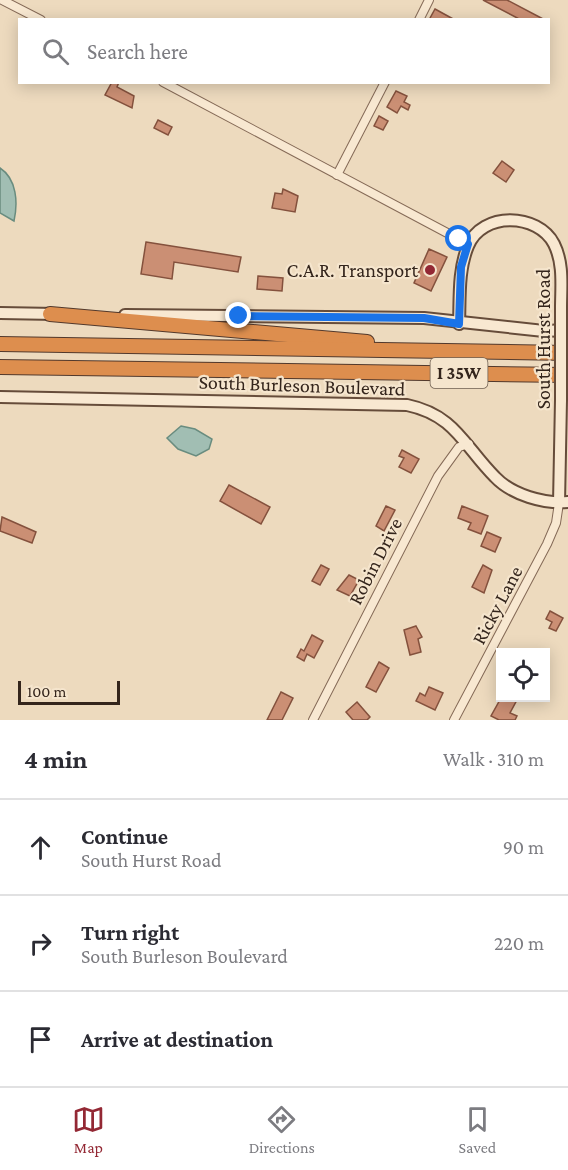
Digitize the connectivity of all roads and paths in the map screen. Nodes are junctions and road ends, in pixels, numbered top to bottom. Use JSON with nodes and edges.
{"nodes":[{"id":1,"x":2,"y":0,"type":"edge"},
{"id":2,"x":429,"y":0,"type":"edge"},
{"id":3,"x":37,"y":18,"type":"edge"},
{"id":4,"x":420,"y":18,"type":"edge"},
{"id":5,"x":167,"y":84,"type":"edge"},
{"id":6,"x":385,"y":84,"type":"edge"},
{"id":7,"x":337,"y":175,"type":"junction"},
{"id":8,"x":468,"y":244,"type":"junction"},
{"id":9,"x":0,"y":314,"type":"edge"},
{"id":10,"x":50,"y":314,"type":"junction"},
{"id":11,"x":459,"y":324,"type":"junction"},
{"id":12,"x":568,"y":330,"type":"edge"},
{"id":13,"x":0,"y":344,"type":"edge"},
{"id":14,"x":440,"y":352,"type":"junction"},
{"id":15,"x":568,"y":352,"type":"edge"},
{"id":16,"x":0,"y":367,"type":"edge"},
{"id":17,"x":74,"y":368,"type":"junction"},
{"id":18,"x":0,"y":375,"type":"edge"},
{"id":19,"x":568,"y":375,"type":"edge"},
{"id":20,"x":0,"y":397,"type":"edge"},
{"id":21,"x":469,"y":444,"type":"junction"},
{"id":22,"x":563,"y":502,"type":"edge"},
{"id":23,"x":313,"y":720,"type":"edge"},
{"id":24,"x":454,"y":720,"type":"edge"}],
"edges":[{"from":1,"to":3,"type":"street"},
{"from":2,"to":4,"type":"street"},
{"from":5,"to":7,"type":"street"},
{"from":6,"to":7,"type":"street"},
{"from":7,"to":8,"type":"street"},
{"from":8,"to":11,"type":"main road"},
{"from":8,"to":22,"type":"main road","name":"South Hurst Road","bridge":true},
{"from":9,"to":10,"type":"main road"},
{"from":10,"to":11,"type":"main road"},
{"from":10,"to":14,"type":"highway"},
{"from":11,"to":12,"type":"main road"},
{"from":13,"to":14,"type":"highway","number":"I 35W"},
{"from":14,"to":15,"type":"highway","number":"I 35W"},
{"from":16,"to":17,"type":"highway","number":"I 35W"},
{"from":17,"to":18,"type":"highway"},
{"from":17,"to":19,"type":"highway","number":"I 35W"},
{"from":20,"to":21,"type":"main road","name":"South Burleson Boulevard"},
{"from":21,"to":22,"type":"main road","name":"South Burleson Boulevard"},
{"from":21,"to":23,"type":"street","name":"Robin Drive"},
{"from":22,"to":24,"type":"street","name":"Ricky Lane"}]}
